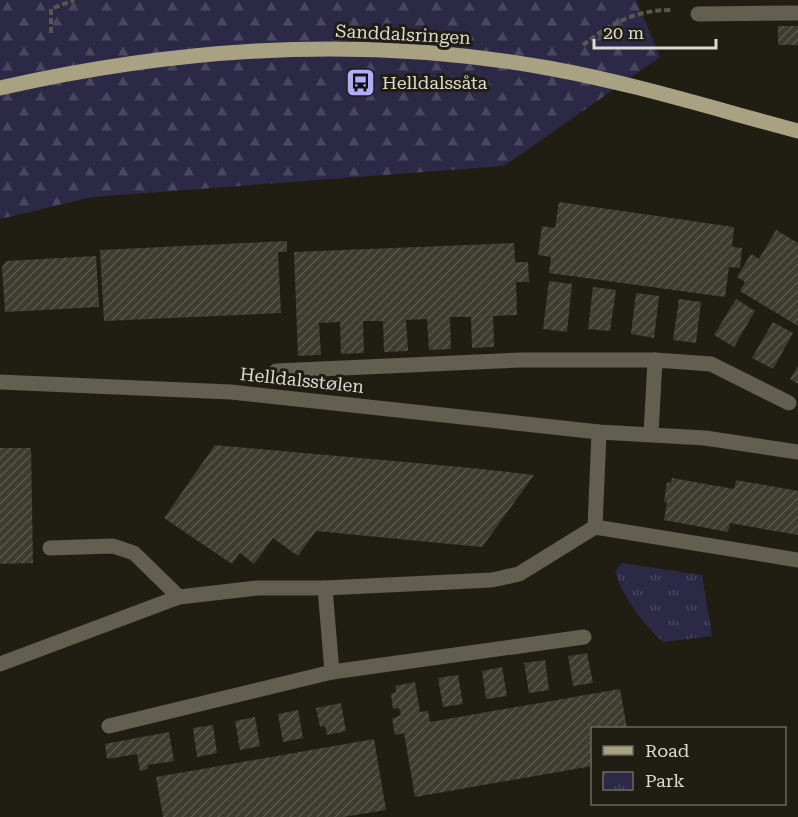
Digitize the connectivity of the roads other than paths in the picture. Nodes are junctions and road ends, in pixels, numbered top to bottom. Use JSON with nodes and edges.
{"nodes":[{"id":1,"x":798,"y":13,"type":"edge"},
{"id":2,"x":698,"y":14,"type":"road end"},
{"id":3,"x":0,"y":88,"type":"edge"},
{"id":4,"x":798,"y":131,"type":"edge"},
{"id":5,"x":654,"y":360,"type":"junction"},
{"id":6,"x":276,"y":371,"type":"dead end"},
{"id":7,"x":0,"y":382,"type":"edge"},
{"id":8,"x":789,"y":404,"type":"dead end"},
{"id":9,"x":598,"y":432,"type":"junction"},
{"id":10,"x":651,"y":434,"type":"junction"},
{"id":11,"x":798,"y":452,"type":"edge"},
{"id":12,"x":595,"y":527,"type":"junction"},
{"id":13,"x":50,"y":548,"type":"dead end"},
{"id":14,"x":798,"y":560,"type":"edge"},
{"id":15,"x":325,"y":588,"type":"junction"},
{"id":16,"x":180,"y":597,"type":"junction"},
{"id":17,"x":584,"y":637,"type":"dead end"},
{"id":18,"x":0,"y":664,"type":"edge"},
{"id":19,"x":332,"y":672,"type":"junction"},
{"id":20,"x":110,"y":726,"type":"dead end"}],
"edges":[{"from":1,"to":2,"type":"street"},
{"from":3,"to":4,"type":"main road","name":"Sanddalsringen"},
{"from":5,"to":6,"type":"street","name":"Helldalsstølen"},
{"from":5,"to":8,"type":"street","name":"Helldalsstølen"},
{"from":5,"to":10,"type":"street"},
{"from":7,"to":9,"type":"street","name":"Helldalsstølen"},
{"from":9,"to":10,"type":"street","name":"Helldalsstølen"},
{"from":9,"to":12,"type":"street"},
{"from":10,"to":11,"type":"street","name":"Helldalsstølen"},
{"from":12,"to":14,"type":"street"},
{"from":12,"to":15,"type":"street"},
{"from":13,"to":16,"type":"street"},
{"from":15,"to":16,"type":"street"},
{"from":15,"to":19,"type":"street"},
{"from":16,"to":18,"type":"street"},
{"from":17,"to":19,"type":"street"},
{"from":19,"to":20,"type":"street"}]}
